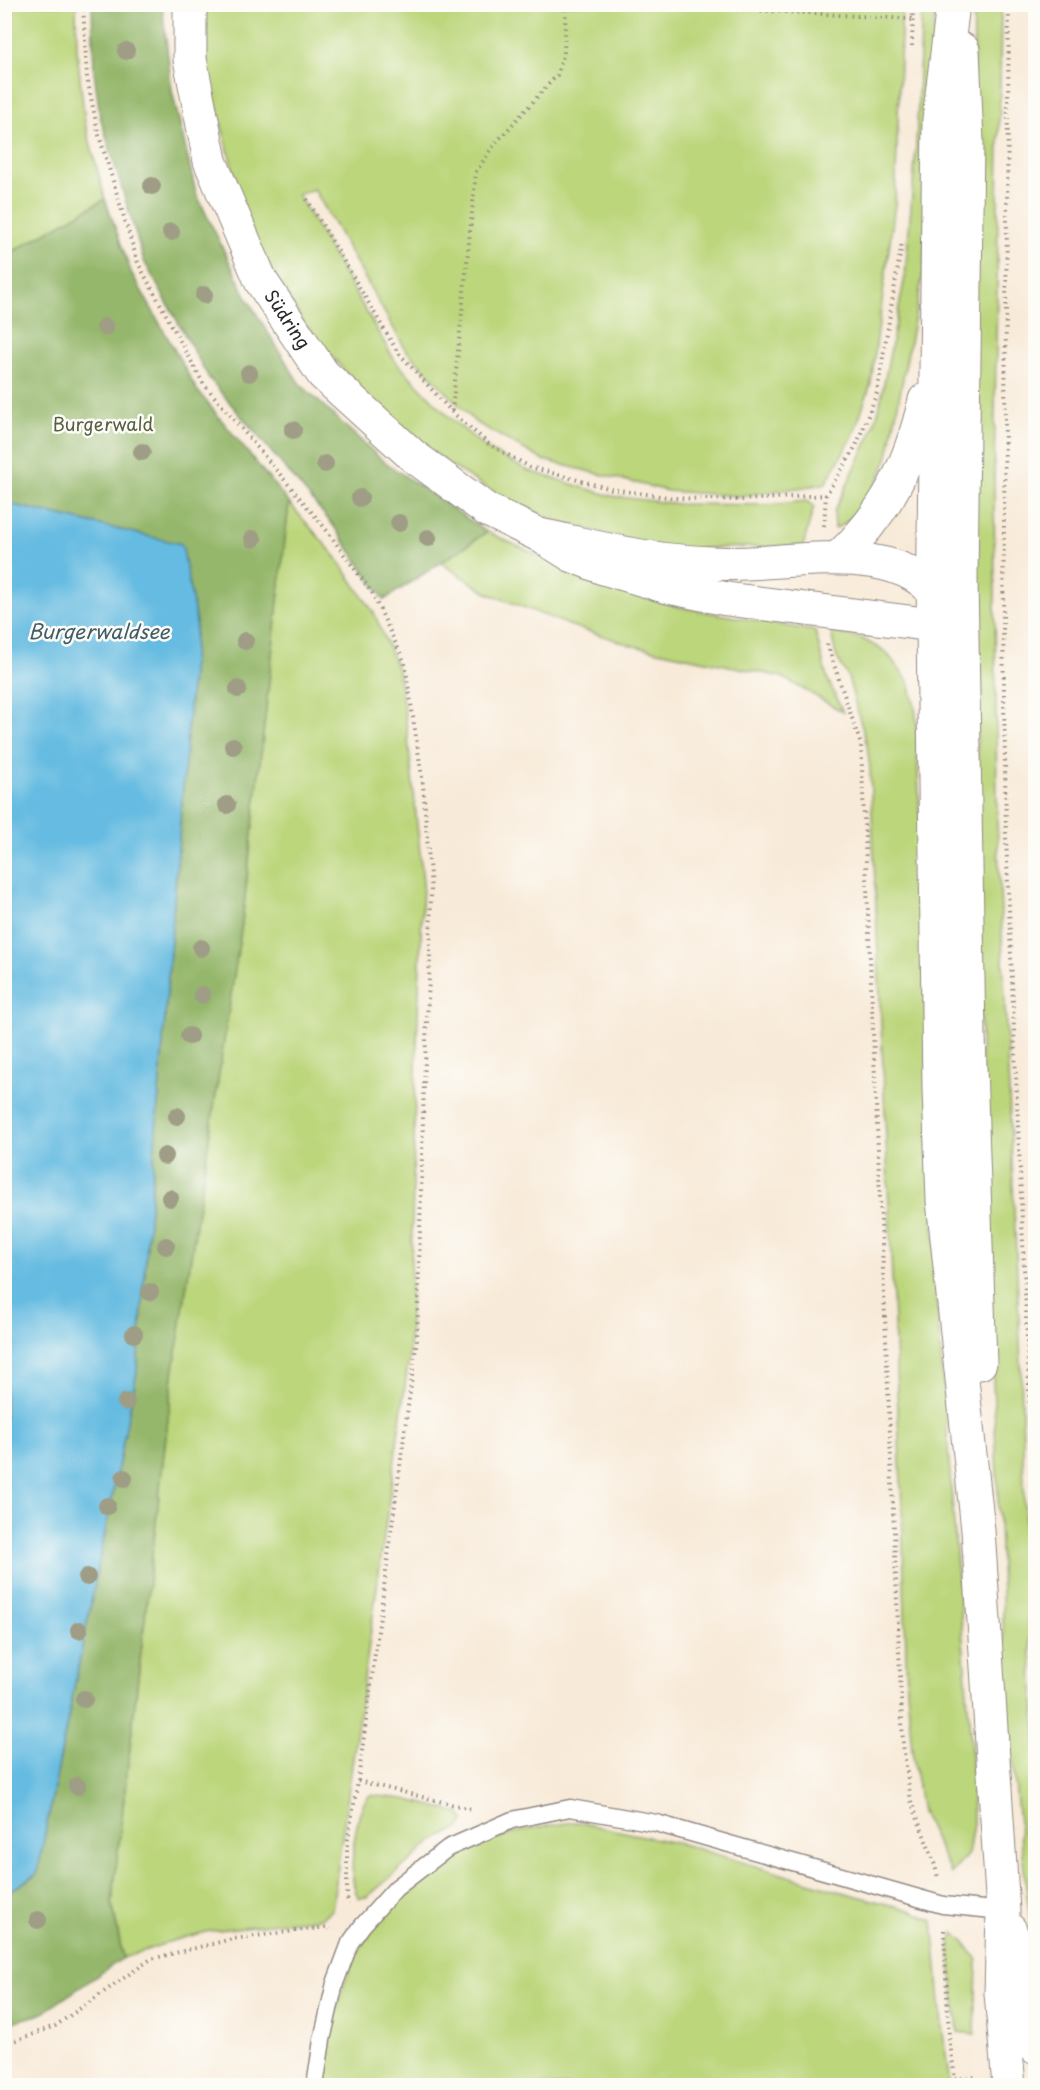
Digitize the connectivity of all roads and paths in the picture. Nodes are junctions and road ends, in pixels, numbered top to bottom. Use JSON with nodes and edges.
{"nodes":[{"id":1,"x":83,"y":4,"type":"edge"},
{"id":2,"x":190,"y":4,"type":"edge"},
{"id":3,"x":566,"y":4,"type":"edge"},
{"id":4,"x":641,"y":4,"type":"edge"},
{"id":5,"x":913,"y":4,"type":"edge"},
{"id":6,"x":953,"y":4,"type":"edge"},
{"id":7,"x":961,"y":4,"type":"edge"},
{"id":8,"x":1009,"y":4,"type":"edge"},
{"id":9,"x":913,"y":19,"type":"junction"},
{"id":10,"x":911,"y":53,"type":"dead end"},
{"id":11,"x":307,"y":199,"type":"dead end"},
{"id":12,"x":903,"y":232,"type":"dead end"},
{"id":13,"x":937,"y":351,"type":"junction"},
{"id":14,"x":452,"y":412,"type":"junction"},
{"id":15,"x":826,"y":495,"type":"junction"},
{"id":16,"x":539,"y":535,"type":"junction"},
{"id":17,"x":832,"y":558,"type":"junction"},
{"id":18,"x":944,"y":602,"type":"junction"},
{"id":19,"x":826,"y":612,"type":"junction"},
{"id":20,"x":978,"y":1530,"type":"junction"},
{"id":21,"x":1035,"y":1613,"type":"edge"},
{"id":22,"x":358,"y":1781,"type":"junction"},
{"id":23,"x":512,"y":1820,"type":"junction"},
{"id":24,"x":943,"y":1905,"type":"junction"},
{"id":25,"x":1003,"y":1911,"type":"junction"},
{"id":26,"x":362,"y":1926,"type":"junction"},
{"id":27,"x":350,"y":1942,"type":"junction"},
{"id":28,"x":1016,"y":1984,"type":"edge"},
{"id":29,"x":4,"y":2045,"type":"edge"},
{"id":30,"x":1035,"y":2048,"type":"edge"},
{"id":31,"x":315,"y":2085,"type":"edge"},
{"id":32,"x":956,"y":2085,"type":"edge"},
{"id":33,"x":995,"y":2085,"type":"edge"},
{"id":34,"x":1009,"y":2085,"type":"edge"},
{"id":35,"x":1023,"y":2085,"type":"edge"}],
"edges":[{"from":1,"to":22,"type":"path"},
{"from":2,"to":16,"type":"main road","name":"Südring"},
{"from":3,"to":14,"type":"path"},
{"from":4,"to":9,"type":"path"},
{"from":5,"to":9,"type":"path"},
{"from":6,"to":13,"type":"main road"},
{"from":7,"to":18,"type":"main road"},
{"from":8,"to":21,"type":"path"},
{"from":9,"to":10,"type":"path"},
{"from":11,"to":14,"type":"path"},
{"from":12,"to":15,"type":"path"},
{"from":13,"to":17,"type":"main road"},
{"from":13,"to":18,"type":"main road"},
{"from":14,"to":15,"type":"path"},
{"from":15,"to":17,"type":"path"},
{"from":16,"to":17,"type":"main road"},
{"from":16,"to":19,"type":"main road"},
{"from":17,"to":18,"type":"main road"},
{"from":18,"to":19,"type":"main road"},
{"from":18,"to":20,"type":"main road"},
{"from":18,"to":20,"type":"main road"},
{"from":19,"to":24,"type":"path"},
{"from":20,"to":25,"type":"main road"},
{"from":22,"to":23,"type":"path"},
{"from":22,"to":26,"type":"path"},
{"from":23,"to":24,"type":"lane"},
{"from":23,"to":26,"type":"lane"},
{"from":24,"to":25,"type":"lane"},
{"from":24,"to":32,"type":"path"},
{"from":25,"to":28,"type":"main road"},
{"from":26,"to":27,"type":"lane"},
{"from":27,"to":29,"type":"path"},
{"from":27,"to":31,"type":"lane"},
{"from":28,"to":30,"type":"main road"},
{"from":28,"to":33,"type":"lane"},
{"from":28,"to":34,"type":"main road"},
{"from":28,"to":35,"type":"main road"}]}
